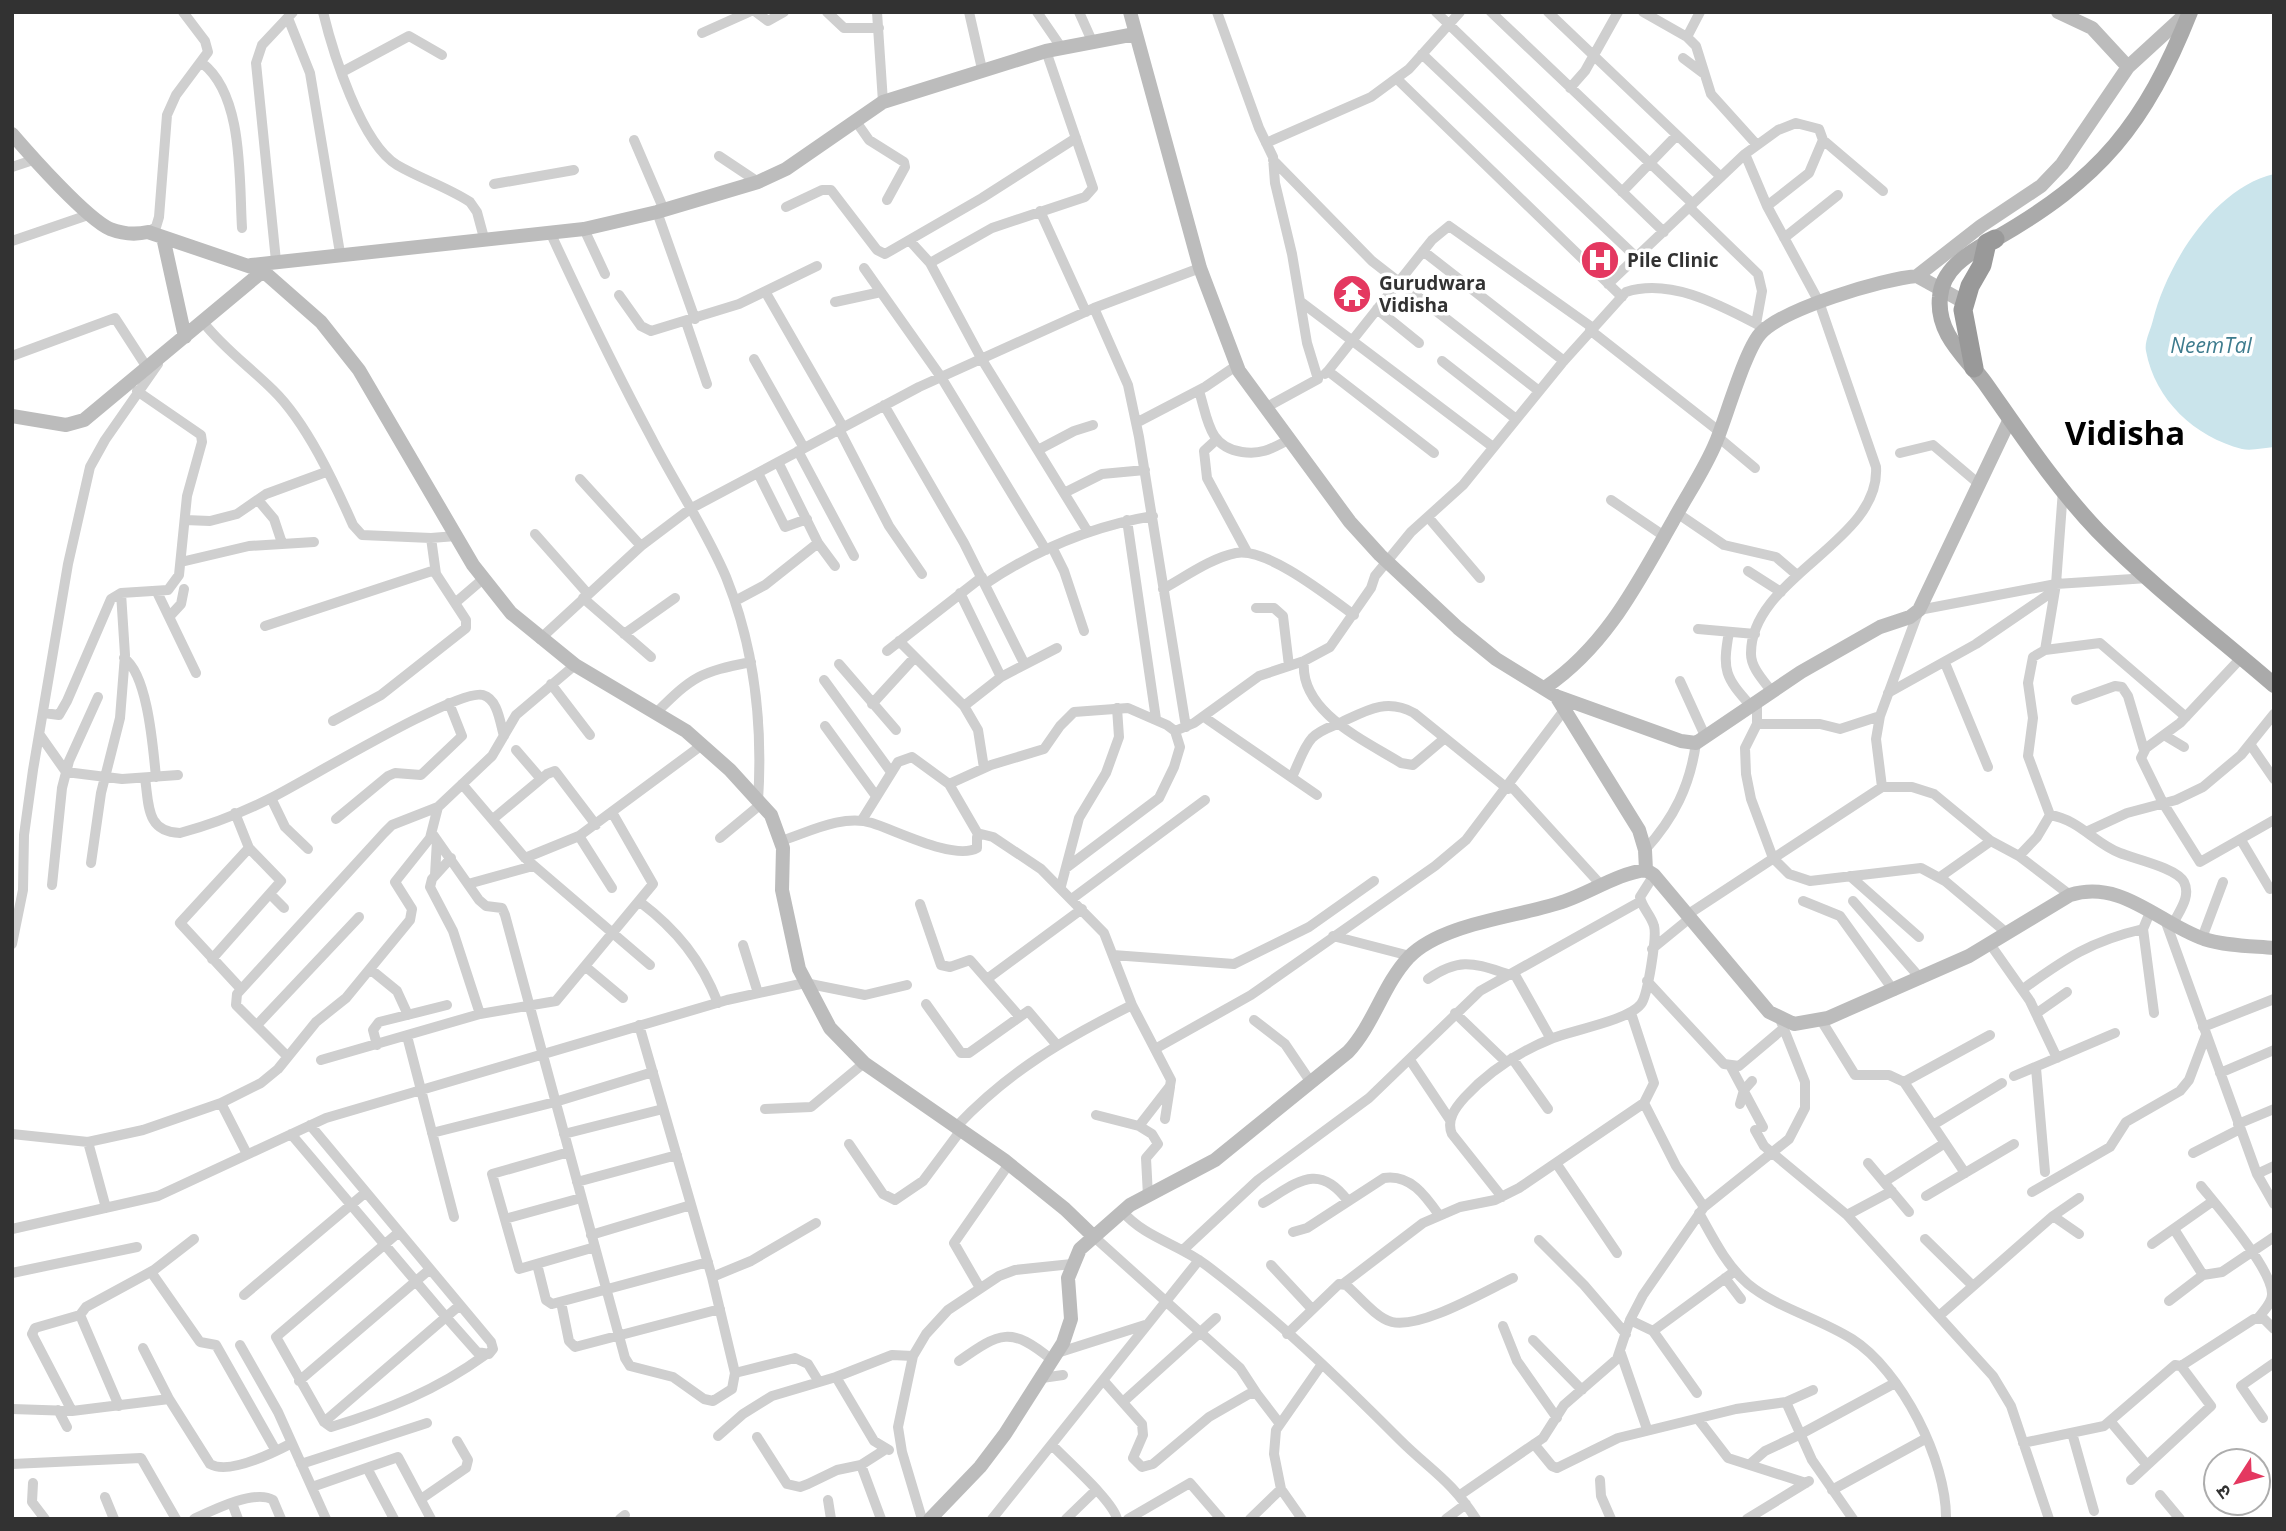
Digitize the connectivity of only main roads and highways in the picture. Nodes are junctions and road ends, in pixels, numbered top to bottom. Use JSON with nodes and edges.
{"nodes":[{"id":1,"x":2189,"y":12,"type":"edge"},
{"id":2,"x":1991,"y":241,"type":"junction"},
{"id":3,"x":1974,"y":368,"type":"junction"},
{"id":4,"x":2274,"y":685,"type":"edge"}],
"edges":[{"from":1,"to":2,"type":"main road"},
{"from":2,"to":3,"type":"highway"},
{"from":2,"to":3,"type":"main road"},
{"from":3,"to":4,"type":"main road"}]}
